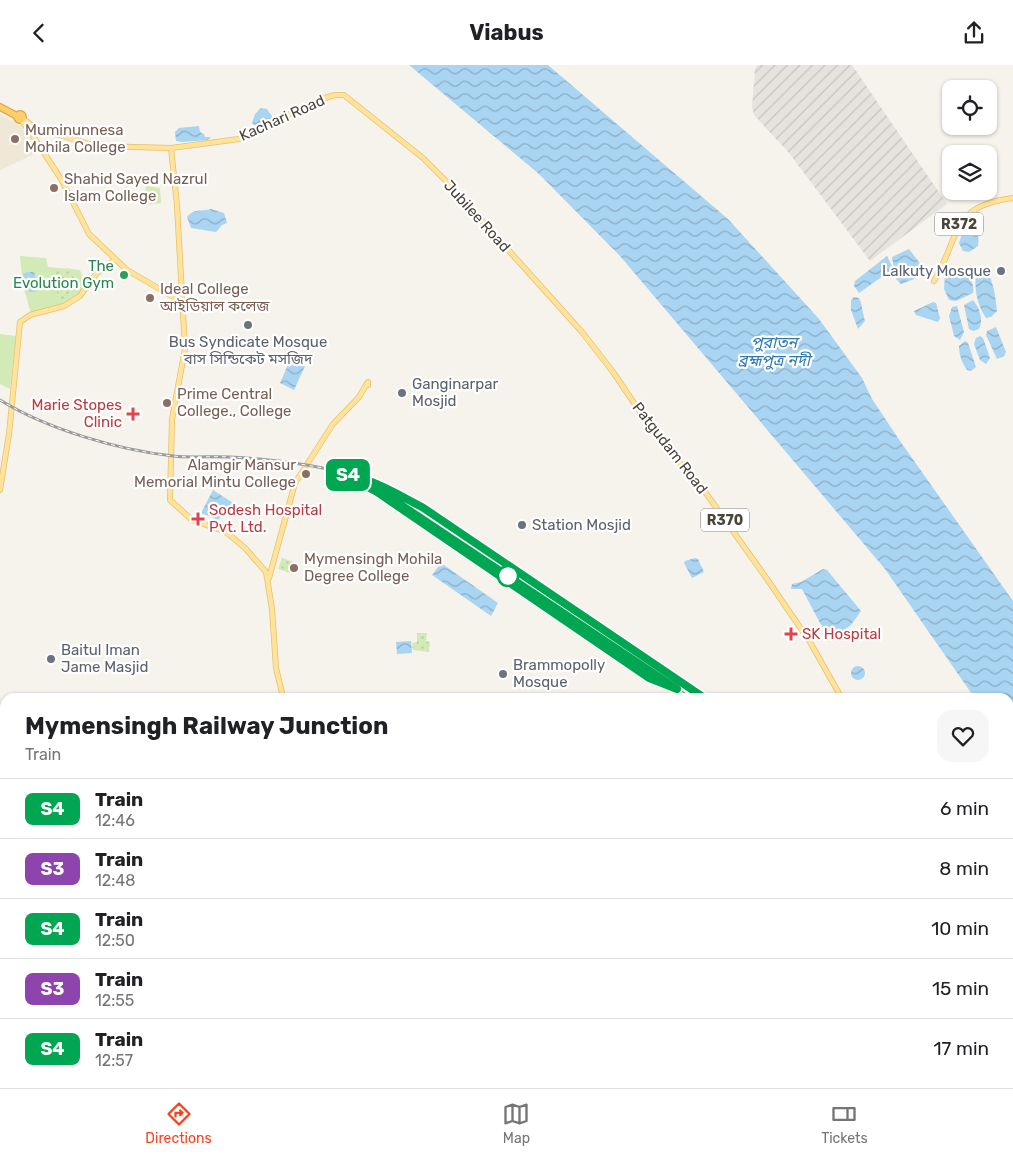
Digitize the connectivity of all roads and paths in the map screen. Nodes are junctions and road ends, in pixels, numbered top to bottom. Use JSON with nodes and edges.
{"nodes":[{"id":1,"x":344,"y":95,"type":"joint"},
{"id":2,"x":0,"y":107,"type":"edge"},
{"id":3,"x":20,"y":118,"type":"joint"},
{"id":4,"x":34,"y":131,"type":"junction"},
{"id":5,"x":171,"y":148,"type":"junction"},
{"id":6,"x":1013,"y":198,"type":"edge"},
{"id":7,"x":114,"y":260,"type":"junction"},
{"id":8,"x":934,"y":281,"type":"dead end"},
{"id":9,"x":182,"y":302,"type":"junction"},
{"id":10,"x":596,"y":351,"type":"joint"},
{"id":11,"x":366,"y":385,"type":"dead end"},
{"id":12,"x":0,"y":490,"type":"edge"},
{"id":13,"x":269,"y":578,"type":"junction"},
{"id":14,"x":282,"y":693,"type":"edge"},
{"id":15,"x":839,"y":693,"type":"edge"}],
"edges":[{"from":1,"to":5,"type":"main road","name":"Kachari Road"},
{"from":1,"to":10,"type":"main road","name":"Jubilee Road"},
{"from":2,"to":3,"type":"highway"},
{"from":3,"to":4,"type":"main road","name":"Kachari Road"},
{"from":4,"to":5,"type":"main road","name":"Kachari Road"},
{"from":4,"to":7,"type":"main road"},
{"from":5,"to":9,"type":"main road"},
{"from":6,"to":8,"type":"main road","number":"R372"},
{"from":7,"to":9,"type":"main road"},
{"from":7,"to":12,"type":"main road"},
{"from":9,"to":13,"type":"main road"},
{"from":10,"to":15,"type":"main road","name":"Patgudam Road","number":"R370"},
{"from":11,"to":13,"type":"main road"},
{"from":13,"to":14,"type":"main road"}]}
